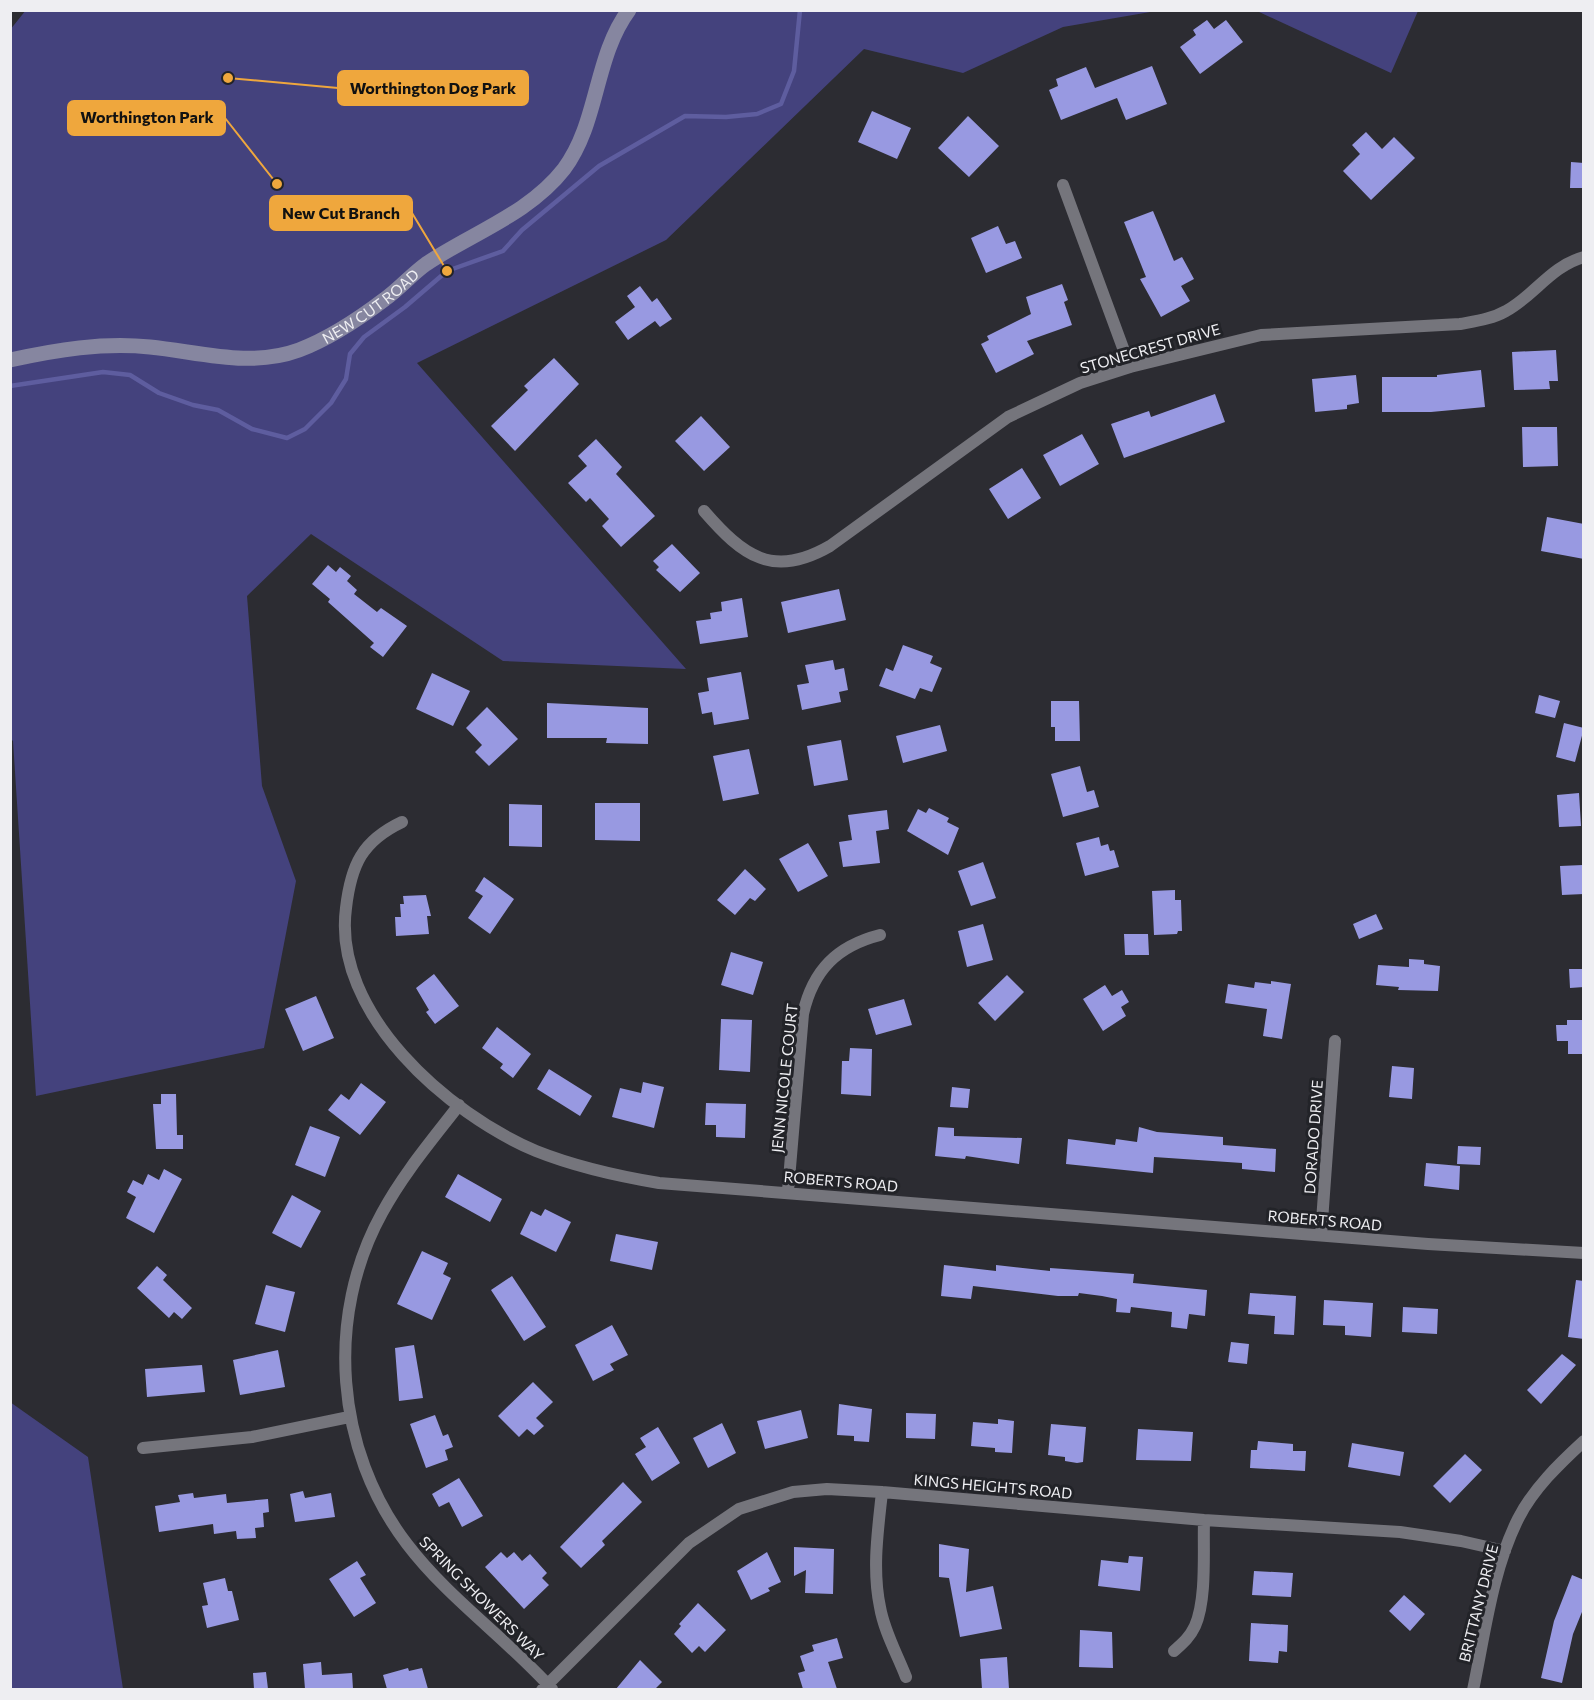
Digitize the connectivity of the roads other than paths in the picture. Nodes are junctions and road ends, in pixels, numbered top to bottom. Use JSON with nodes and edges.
{"nodes":[{"id":1,"x":629,"y":10,"type":"edge"},
{"id":2,"x":1063,"y":185,"type":"dead end"},
{"id":3,"x":1584,"y":257,"type":"edge"},
{"id":4,"x":10,"y":360,"type":"edge"},
{"id":5,"x":1130,"y":367,"type":"junction"},
{"id":6,"x":704,"y":511,"type":"dead end"},
{"id":7,"x":402,"y":822,"type":"dead end"},
{"id":8,"x":880,"y":935,"type":"dead end"},
{"id":9,"x":1335,"y":1041,"type":"dead end"},
{"id":10,"x":459,"y":1106,"type":"junction"},
{"id":11,"x":788,"y":1191,"type":"junction"},
{"id":12,"x":1321,"y":1235,"type":"junction"},
{"id":13,"x":1584,"y":1252,"type":"edge"},
{"id":14,"x":349,"y":1417,"type":"junction"},
{"id":15,"x":1584,"y":1442,"type":"edge"},
{"id":16,"x":143,"y":1448,"type":"dead end"},
{"id":17,"x":882,"y":1492,"type":"junction"},
{"id":18,"x":1204,"y":1520,"type":"junction"},
{"id":19,"x":1504,"y":1551,"type":"junction"},
{"id":20,"x":1174,"y":1651,"type":"dead end"},
{"id":21,"x":906,"y":1677,"type":"dead end"},
{"id":22,"x":548,"y":1688,"type":"edge"},
{"id":23,"x":1473,"y":1689,"type":"edge"}],
"edges":[{"from":1,"to":4,"type":"street","name":"NEW CUT ROAD"},
{"from":2,"to":5,"type":"street"},
{"from":3,"to":5,"type":"street","name":"STONECREST DRIVE"},
{"from":5,"to":6,"type":"street","name":"STONECREST DRIVE"},
{"from":7,"to":10,"type":"street","name":"ROBERTS ROAD"},
{"from":8,"to":11,"type":"street","name":"JENN NICOLE COURT"},
{"from":9,"to":12,"type":"street","name":"DORADO DRIVE"},
{"from":10,"to":11,"type":"street","name":"ROBERTS ROAD"},
{"from":10,"to":14,"type":"street","name":"SPRING SHOWERS WAY"},
{"from":11,"to":12,"type":"street","name":"ROBERTS ROAD"},
{"from":12,"to":13,"type":"street","name":"ROBERTS ROAD"},
{"from":14,"to":16,"type":"street"},
{"from":14,"to":22,"type":"street","name":"SPRING SHOWERS WAY"},
{"from":15,"to":19,"type":"street","name":"BRITTANY DRIVE"},
{"from":17,"to":18,"type":"street","name":"KINGS HEIGHTS ROAD"},
{"from":17,"to":21,"type":"street"},
{"from":17,"to":22,"type":"street","name":"KINGS HEIGHTS ROAD"},
{"from":18,"to":19,"type":"street","name":"KINGS HEIGHTS ROAD"},
{"from":18,"to":20,"type":"street"},
{"from":19,"to":23,"type":"street","name":"BRITTANY DRIVE"}]}
